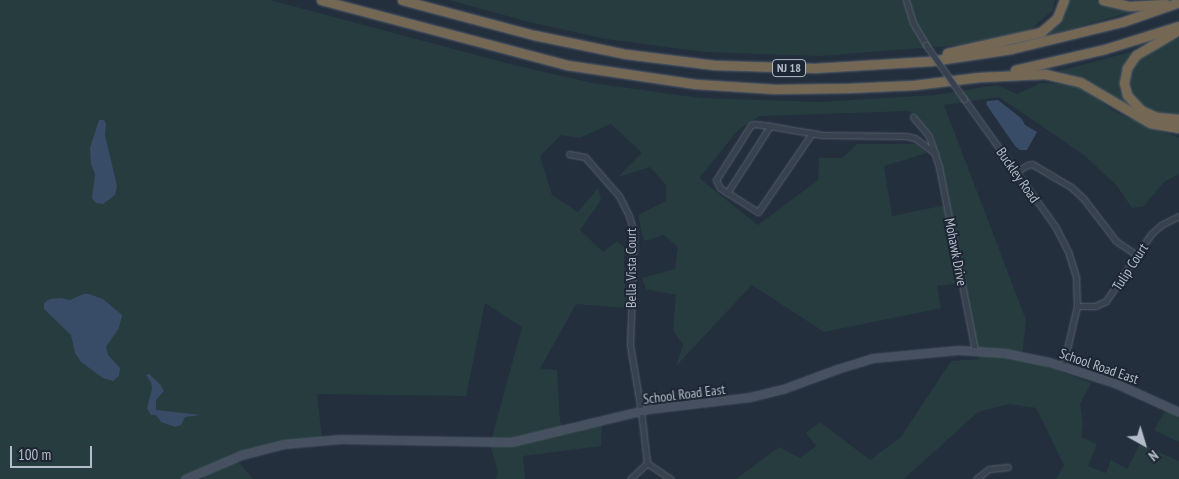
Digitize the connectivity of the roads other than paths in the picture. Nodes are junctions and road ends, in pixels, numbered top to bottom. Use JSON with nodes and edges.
{"nodes":[{"id":1,"x":321,"y":0,"type":"edge"},
{"id":2,"x":402,"y":0,"type":"edge"},
{"id":3,"x":906,"y":0,"type":"edge"},
{"id":4,"x":1064,"y":0,"type":"edge"},
{"id":5,"x":1103,"y":0,"type":"edge"},
{"id":6,"x":1177,"y":3,"type":"edge"},
{"id":7,"x":1179,"y":28,"type":"edge"},
{"id":8,"x":915,"y":61,"type":"junction"},
{"id":9,"x":980,"y":77,"type":"junction"},
{"id":10,"x":913,"y":117,"type":"dead end"},
{"id":11,"x":1179,"y":119,"type":"edge"},
{"id":12,"x":770,"y":126,"type":"junction"},
{"id":13,"x":1179,"y":128,"type":"edge"},
{"id":14,"x":812,"y":133,"type":"junction"},
{"id":15,"x":568,"y":154,"type":"dead end"},
{"id":16,"x":936,"y":154,"type":"junction"},
{"id":17,"x":1016,"y":172,"type":"junction"},
{"id":18,"x":727,"y":193,"type":"junction"},
{"id":19,"x":1179,"y":216,"type":"edge"},
{"id":20,"x":1138,"y":255,"type":"junction"},
{"id":21,"x":1078,"y":306,"type":"junction"},
{"id":22,"x":975,"y":350,"type":"junction"},
{"id":23,"x":1063,"y":366,"type":"junction"},
{"id":24,"x":642,"y":411,"type":"junction"},
{"id":25,"x":1179,"y":412,"type":"edge"},
{"id":26,"x":647,"y":463,"type":"junction"},
{"id":27,"x":1008,"y":467,"type":"dead end"},
{"id":28,"x":185,"y":479,"type":"edge"},
{"id":29,"x":630,"y":479,"type":"edge"},
{"id":30,"x":671,"y":479,"type":"edge"},
{"id":31,"x":976,"y":479,"type":"edge"}],
"edges":[{"from":1,"to":9,"type":"highway","number":"NJ 18"},
{"from":2,"to":8,"type":"highway","number":"NJ 18"},
{"from":3,"to":17,"type":"street","name":"Buckley Road","bridge":true},
{"from":4,"to":8,"type":"highway"},
{"from":5,"to":6,"type":"highway"},
{"from":6,"to":8,"type":"highway","number":"NJ 18"},
{"from":7,"to":9,"type":"highway","number":"NJ 18"},
{"from":7,"to":11,"type":"highway"},
{"from":9,"to":13,"type":"highway"},
{"from":10,"to":16,"type":"street","name":"Mohawk Drive"},
{"from":12,"to":14,"type":"street"},
{"from":12,"to":18,"type":"street"},
{"from":12,"to":18,"type":"street"},
{"from":14,"to":16,"type":"street"},
{"from":14,"to":18,"type":"street"},
{"from":15,"to":24,"type":"street","name":"Bella Vista Court"},
{"from":16,"to":22,"type":"street","name":"Mohawk Drive"},
{"from":17,"to":20,"type":"street"},
{"from":17,"to":21,"type":"street","name":"Buckley Road"},
{"from":19,"to":20,"type":"street","name":"Tulip Court"},
{"from":20,"to":21,"type":"street","name":"Tulip Court"},
{"from":21,"to":23,"type":"street","name":"Buckley Road"},
{"from":22,"to":23,"type":"street","name":"School Road East"},
{"from":22,"to":24,"type":"street","name":"School Road East"},
{"from":23,"to":25,"type":"street","name":"School Road East"},
{"from":24,"to":26,"type":"street","name":"Bella Vista Court"},
{"from":24,"to":28,"type":"street","name":"School Road East"},
{"from":26,"to":29,"type":"street"},
{"from":26,"to":30,"type":"street"},
{"from":27,"to":31,"type":"street"}]}
